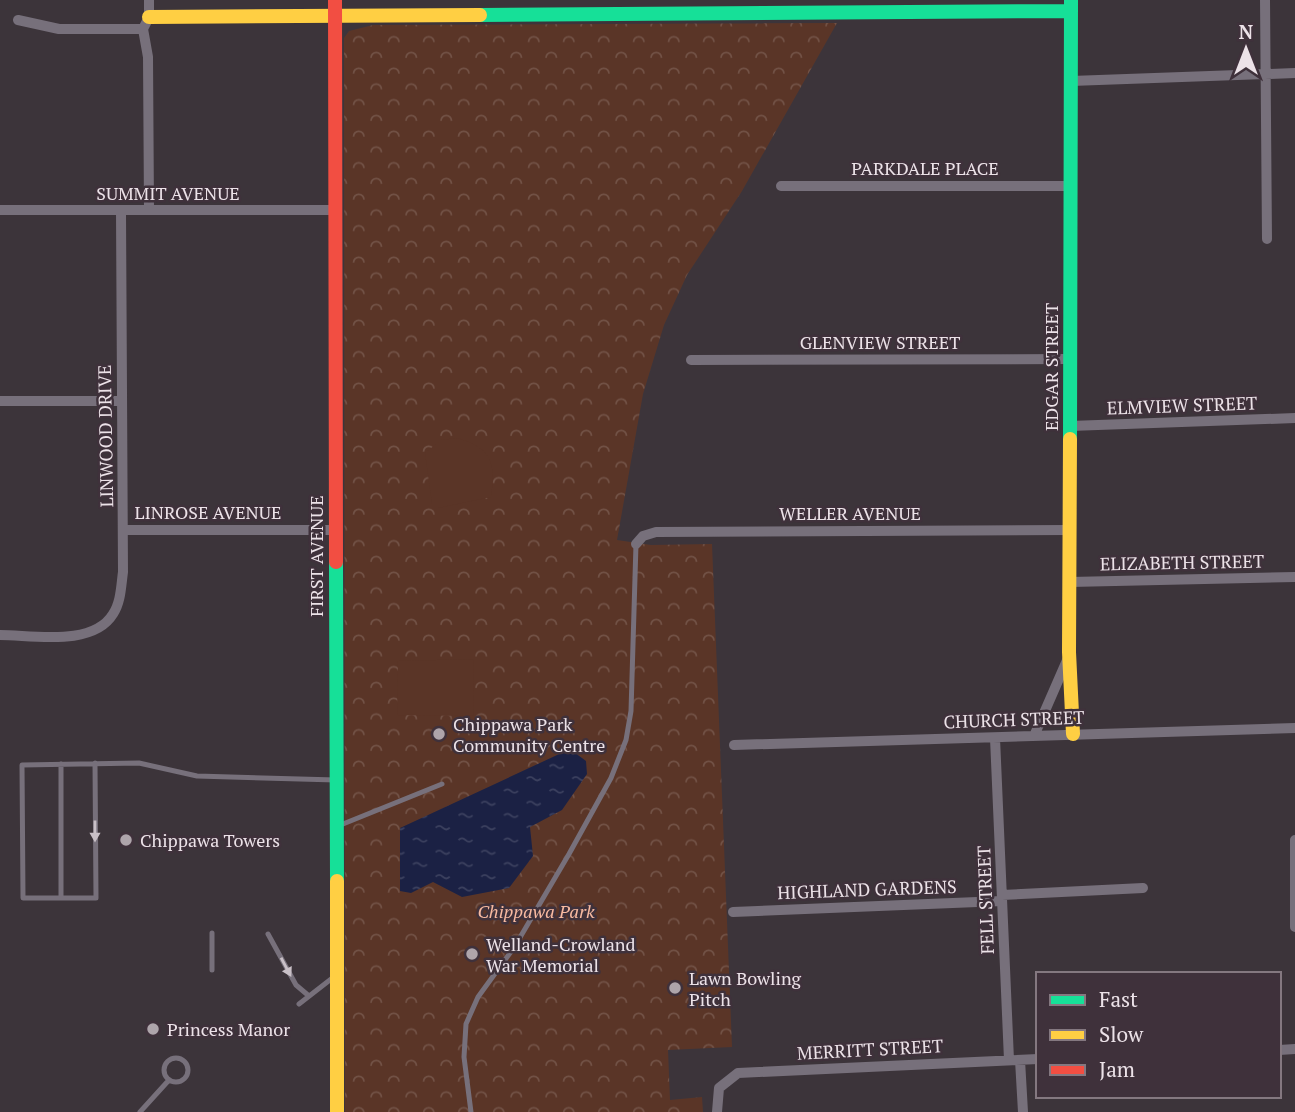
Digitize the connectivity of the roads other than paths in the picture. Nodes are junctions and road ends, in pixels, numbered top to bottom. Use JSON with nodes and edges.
{"nodes":[{"id":1,"x":149,"y":0,"type":"edge"},
{"id":2,"x":335,"y":0,"type":"edge"},
{"id":3,"x":1265,"y":0,"type":"edge"},
{"id":4,"x":1071,"y":6,"type":"edge"},
{"id":5,"x":844,"y":7,"type":"edge"},
{"id":6,"x":335,"y":16,"type":"junction"},
{"id":7,"x":18,"y":20,"type":"dead end"},
{"id":8,"x":146,"y":23,"type":"junction"},
{"id":9,"x":1295,"y":73,"type":"edge"},
{"id":10,"x":1264,"y":74,"type":"junction"},
{"id":11,"x":1071,"y":81,"type":"junction"},
{"id":12,"x":781,"y":186,"type":"dead end"},
{"id":13,"x":1070,"y":186,"type":"junction"},
{"id":14,"x":0,"y":209,"type":"edge"},
{"id":15,"x":149,"y":210,"type":"junction"},
{"id":16,"x":336,"y":210,"type":"junction"},
{"id":17,"x":121,"y":212,"type":"junction"},
{"id":18,"x":1267,"y":239,"type":"dead end"},
{"id":19,"x":1069,"y":359,"type":"junction"},
{"id":20,"x":691,"y":360,"type":"dead end"},
{"id":21,"x":0,"y":401,"type":"edge"},
{"id":22,"x":121,"y":401,"type":"junction"},
{"id":23,"x":1295,"y":418,"type":"edge"},
{"id":24,"x":1070,"y":426,"type":"junction"},
{"id":25,"x":123,"y":530,"type":"junction"},
{"id":26,"x":334,"y":530,"type":"junction"},
{"id":27,"x":1069,"y":530,"type":"junction"},
{"id":28,"x":636,"y":544,"type":"joint"},
{"id":29,"x":1295,"y":577,"type":"edge"},
{"id":30,"x":1070,"y":582,"type":"junction"},
{"id":31,"x":0,"y":635,"type":"edge"},
{"id":32,"x":1069,"y":652,"type":"junction"},
{"id":33,"x":1295,"y":728,"type":"edge"},
{"id":34,"x":1073,"y":734,"type":"junction"},
{"id":35,"x":1034,"y":736,"type":"junction"},
{"id":36,"x":995,"y":738,"type":"junction"},
{"id":37,"x":734,"y":745,"type":"dead end"},
{"id":38,"x":95,"y":763,"type":"junction"},
{"id":39,"x":61,"y":764,"type":"junction"},
{"id":40,"x":336,"y":780,"type":"junction"},
{"id":41,"x":442,"y":783,"type":"dead end"},
{"id":42,"x":336,"y":827,"type":"junction"},
{"id":43,"x":1295,"y":840,"type":"edge"},
{"id":44,"x":1295,"y":887,"type":"edge"},
{"id":45,"x":1143,"y":888,"type":"dead end"},
{"id":46,"x":61,"y":898,"type":"junction"},
{"id":47,"x":1002,"y":898,"type":"junction"},
{"id":48,"x":733,"y":912,"type":"dead end"},
{"id":49,"x":1295,"y":927,"type":"edge"},
{"id":50,"x":212,"y":933,"type":"dead end"},
{"id":51,"x":268,"y":934,"type":"dead end"},
{"id":52,"x":212,"y":970,"type":"dead end"},
{"id":53,"x":337,"y":975,"type":"junction"},
{"id":54,"x":309,"y":996,"type":"junction"},
{"id":55,"x":299,"y":1004,"type":"dead end"},
{"id":56,"x":1036,"y":1059,"type":"edge"},
{"id":57,"x":1015,"y":1060,"type":"junction"},
{"id":58,"x":169,"y":1080,"type":"junction"},
{"id":59,"x":140,"y":1112,"type":"edge"},
{"id":60,"x":337,"y":1112,"type":"edge"},
{"id":61,"x":471,"y":1112,"type":"edge"},
{"id":62,"x":717,"y":1112,"type":"edge"},
{"id":63,"x":1023,"y":1112,"type":"edge"}],
"edges":[{"from":1,"to":8,"type":"street"},
{"from":2,"to":6,"type":"street","name":"FIRST AVENUE"},
{"from":3,"to":10,"type":"street"},
{"from":4,"to":5,"type":"street"},
{"from":4,"to":11,"type":"street","name":"EDGAR STREET"},
{"from":5,"to":6,"type":"street"},
{"from":6,"to":8,"type":"street"},
{"from":6,"to":16,"type":"street","name":"FIRST AVENUE"},
{"from":7,"to":8,"type":"street"},
{"from":8,"to":15,"type":"street"},
{"from":9,"to":10,"type":"street"},
{"from":10,"to":11,"type":"street"},
{"from":10,"to":18,"type":"street"},
{"from":11,"to":13,"type":"street","name":"EDGAR STREET"},
{"from":12,"to":13,"type":"street","name":"PARKDALE PLACE"},
{"from":13,"to":19,"type":"street","name":"EDGAR STREET"},
{"from":14,"to":17,"type":"street","name":"SUMMIT AVENUE"},
{"from":15,"to":16,"type":"street","name":"SUMMIT AVENUE"},
{"from":15,"to":17,"type":"street","name":"SUMMIT AVENUE"},
{"from":16,"to":26,"type":"street","name":"FIRST AVENUE"},
{"from":17,"to":22,"type":"street","name":"LINWOOD DRIVE"},
{"from":19,"to":20,"type":"street","name":"GLENVIEW STREET"},
{"from":19,"to":24,"type":"street","name":"EDGAR STREET"},
{"from":21,"to":22,"type":"street"},
{"from":22,"to":25,"type":"street","name":"LINWOOD DRIVE"},
{"from":23,"to":24,"type":"street","name":"ELMVIEW STREET"},
{"from":24,"to":27,"type":"street","name":"EDGAR STREET"},
{"from":25,"to":26,"type":"street","name":"LINROSE AVENUE"},
{"from":25,"to":31,"type":"street","name":"LINWOOD DRIVE"},
{"from":26,"to":40,"type":"street","name":"FIRST AVENUE"},
{"from":27,"to":28,"type":"street","name":"WELLER AVENUE"},
{"from":27,"to":30,"type":"street","name":"EDGAR STREET"},
{"from":28,"to":61,"type":"lane"},
{"from":29,"to":30,"type":"street","name":"ELIZABETH STREET"},
{"from":30,"to":32,"type":"street","name":"EDGAR STREET"},
{"from":32,"to":34,"type":"street","name":"EDGAR STREET"},
{"from":32,"to":35,"type":"street"},
{"from":33,"to":34,"type":"street","name":"CHURCH STREET"},
{"from":34,"to":35,"type":"street","name":"CHURCH STREET"},
{"from":35,"to":36,"type":"street","name":"CHURCH STREET"},
{"from":36,"to":37,"type":"street","name":"CHURCH STREET"},
{"from":36,"to":47,"type":"street","name":"FELL STREET"},
{"from":38,"to":39,"type":"lane"},
{"from":38,"to":40,"type":"lane"},
{"from":38,"to":46,"type":"lane","one_way":true},
{"from":39,"to":46,"type":"lane"},
{"from":39,"to":46,"type":"lane"},
{"from":40,"to":42,"type":"street","name":"FIRST AVENUE"},
{"from":41,"to":42,"type":"lane"},
{"from":42,"to":53,"type":"street","name":"FIRST AVENUE"},
{"from":43,"to":44,"type":"street"},
{"from":44,"to":49,"type":"street"},
{"from":45,"to":47,"type":"street","name":"HIGHLAND GARDENS"},
{"from":47,"to":48,"type":"street","name":"HIGHLAND GARDENS"},
{"from":47,"to":57,"type":"street","name":"FELL STREET"},
{"from":50,"to":52,"type":"lane"},
{"from":51,"to":54,"type":"lane","one_way":true},
{"from":53,"to":54,"type":"lane"},
{"from":53,"to":60,"type":"street","name":"FIRST AVENUE"},
{"from":54,"to":55,"type":"lane"},
{"from":56,"to":57,"type":"street","name":"MERRITT STREET"},
{"from":57,"to":62,"type":"street","name":"MERRITT STREET"},
{"from":57,"to":63,"type":"street","name":"FELL STREET"},
{"from":58,"to":58,"type":"lane"},
{"from":58,"to":59,"type":"lane"}]}
